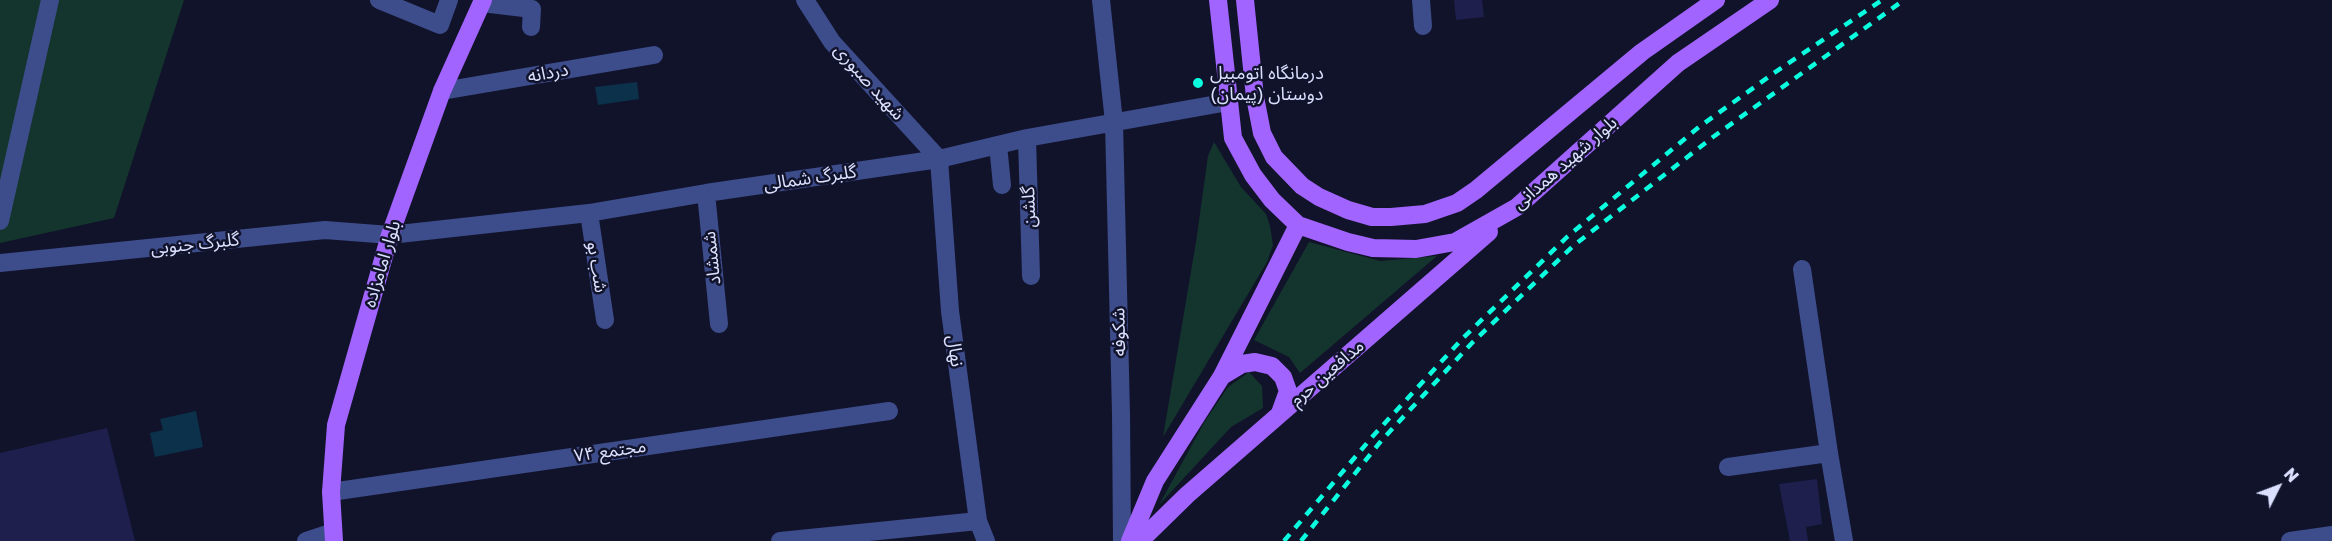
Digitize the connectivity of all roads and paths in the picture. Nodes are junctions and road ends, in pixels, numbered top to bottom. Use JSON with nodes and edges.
{"nodes":[{"id":1,"x":50,"y":0,"type":"edge"},
{"id":2,"x":379,"y":0,"type":"edge"},
{"id":3,"x":449,"y":0,"type":"edge"},
{"id":4,"x":805,"y":0,"type":"edge"},
{"id":5,"x":1101,"y":0,"type":"edge"},
{"id":6,"x":1218,"y":0,"type":"edge"},
{"id":7,"x":1245,"y":0,"type":"edge"},
{"id":8,"x":1421,"y":0,"type":"edge"},
{"id":9,"x":1716,"y":0,"type":"edge"},
{"id":10,"x":1770,"y":0,"type":"edge"},
{"id":11,"x":483,"y":2,"type":"edge"},
{"id":12,"x":1691,"y":17,"type":"junction"},
{"id":13,"x":532,"y":18,"type":"dead end"},
{"id":14,"x":1423,"y":26,"type":"dead end"},
{"id":15,"x":1709,"y":42,"type":"junction"},
{"id":16,"x":654,"y":55,"type":"dead end"},
{"id":17,"x":442,"y":91,"type":"junction"},
{"id":18,"x":1255,"y":97,"type":"junction"},
{"id":19,"x":1227,"y":102,"type":"junction"},
{"id":20,"x":1114,"y":122,"type":"junction"},
{"id":21,"x":1027,"y":138,"type":"junction"},
{"id":22,"x":998,"y":145,"type":"junction"},
{"id":23,"x":939,"y":159,"type":"junction"},
{"id":24,"x":1002,"y":185,"type":"dead end"},
{"id":25,"x":706,"y":193,"type":"junction"},
{"id":26,"x":1517,"y":207,"type":"junction"},
{"id":27,"x":589,"y":213,"type":"junction"},
{"id":28,"x":0,"y":221,"type":"edge"},
{"id":29,"x":1298,"y":225,"type":"junction"},
{"id":30,"x":390,"y":235,"type":"junction"},
{"id":31,"x":0,"y":263,"type":"edge"},
{"id":32,"x":1802,"y":269,"type":"dead end"},
{"id":33,"x":1031,"y":276,"type":"dead end"},
{"id":34,"x":605,"y":321,"type":"dead end"},
{"id":35,"x":719,"y":324,"type":"dead end"},
{"id":36,"x":1222,"y":376,"type":"junction"},
{"id":37,"x":889,"y":411,"type":"dead end"},
{"id":38,"x":1280,"y":414,"type":"junction"},
{"id":39,"x":1829,"y":453,"type":"junction"},
{"id":40,"x":1728,"y":467,"type":"dead end"},
{"id":41,"x":331,"y":492,"type":"junction"},
{"id":42,"x":978,"y":521,"type":"junction"},
{"id":43,"x":2332,"y":535,"type":"edge"},
{"id":44,"x":333,"y":537,"type":"edge"},
{"id":45,"x":306,"y":541,"type":"edge"},
{"id":46,"x":780,"y":541,"type":"edge"},
{"id":47,"x":986,"y":541,"type":"edge"},
{"id":48,"x":1122,"y":541,"type":"edge"},
{"id":49,"x":1130,"y":541,"type":"edge"},
{"id":50,"x":1140,"y":541,"type":"edge"},
{"id":51,"x":1844,"y":541,"type":"edge"},
{"id":52,"x":2290,"y":541,"type":"edge"}],
"edges":[{"from":1,"to":28,"type":"street"},
{"from":2,"to":3,"type":"street"},
{"from":4,"to":23,"type":"street","name":"شهید صبوری"},
{"from":5,"to":20,"type":"street","name":"شکوفه"},
{"from":6,"to":19,"type":"main road","name":"بلوار شهید همدانی"},
{"from":7,"to":18,"type":"main road","name":"بلوار شهید همدانی"},
{"from":8,"to":14,"type":"street"},
{"from":9,"to":12,"type":"main road","name":"بلوار شهید همدانی"},
{"from":10,"to":15,"type":"main road","name":"بلوار شهید همدانی"},
{"from":11,"to":13,"type":"street"},
{"from":11,"to":17,"type":"main road","name":"بلوار امامزاده"},
{"from":12,"to":15,"type":"main road"},
{"from":12,"to":18,"type":"main road","name":"بلوار شهید همدانی"},
{"from":15,"to":26,"type":"main road","name":"بلوار شهید همدانی"},
{"from":16,"to":17,"type":"street","name":"دردانه"},
{"from":17,"to":30,"type":"main road","name":"بلوار امامزاده"},
{"from":18,"to":19,"type":"main road"},
{"from":19,"to":20,"type":"street","name":"گلبرگ شمالی"},
{"from":19,"to":29,"type":"main road","name":"بلوار شهید همدانی"},
{"from":20,"to":21,"type":"street","name":"گلبرگ شمالی"},
{"from":20,"to":48,"type":"street","name":"شکوفه"},
{"from":21,"to":22,"type":"street","name":"گلبرگ شمالی"},
{"from":21,"to":33,"type":"street","name":"گلشن"},
{"from":22,"to":23,"type":"street","name":"گلبرگ شمالی"},
{"from":22,"to":24,"type":"street"},
{"from":23,"to":25,"type":"street","name":"گلبرگ شمالی"},
{"from":23,"to":42,"type":"street","name":"نهال"},
{"from":25,"to":27,"type":"street","name":"گلبرگ شمالی"},
{"from":25,"to":35,"type":"street","name":"شمشاد"},
{"from":26,"to":29,"type":"main road","name":"بلوار شهید همدانی"},
{"from":26,"to":38,"type":"main road","name":"مدافعین حرم"},
{"from":27,"to":30,"type":"street","name":"گلبرگ شمالی"},
{"from":27,"to":34,"type":"street","name":"شب بو"},
{"from":29,"to":36,"type":"main road"},
{"from":30,"to":31,"type":"street","name":"گلبرگ جنوبی"},
{"from":30,"to":41,"type":"main road","name":"بلوار امامزاده"},
{"from":32,"to":39,"type":"street"},
{"from":36,"to":38,"type":"main road"},
{"from":36,"to":49,"type":"main road"},
{"from":37,"to":41,"type":"street","name":"مجتمع ۷۴"},
{"from":38,"to":50,"type":"main road","name":"مدافعین حرم"},
{"from":39,"to":40,"type":"street"},
{"from":39,"to":51,"type":"street"},
{"from":41,"to":44,"type":"main road","name":"بلوار امامزاده"},
{"from":42,"to":46,"type":"street"},
{"from":42,"to":47,"type":"street","name":"نهال"},
{"from":43,"to":52,"type":"street"},
{"from":44,"to":45,"type":"street"}]}
